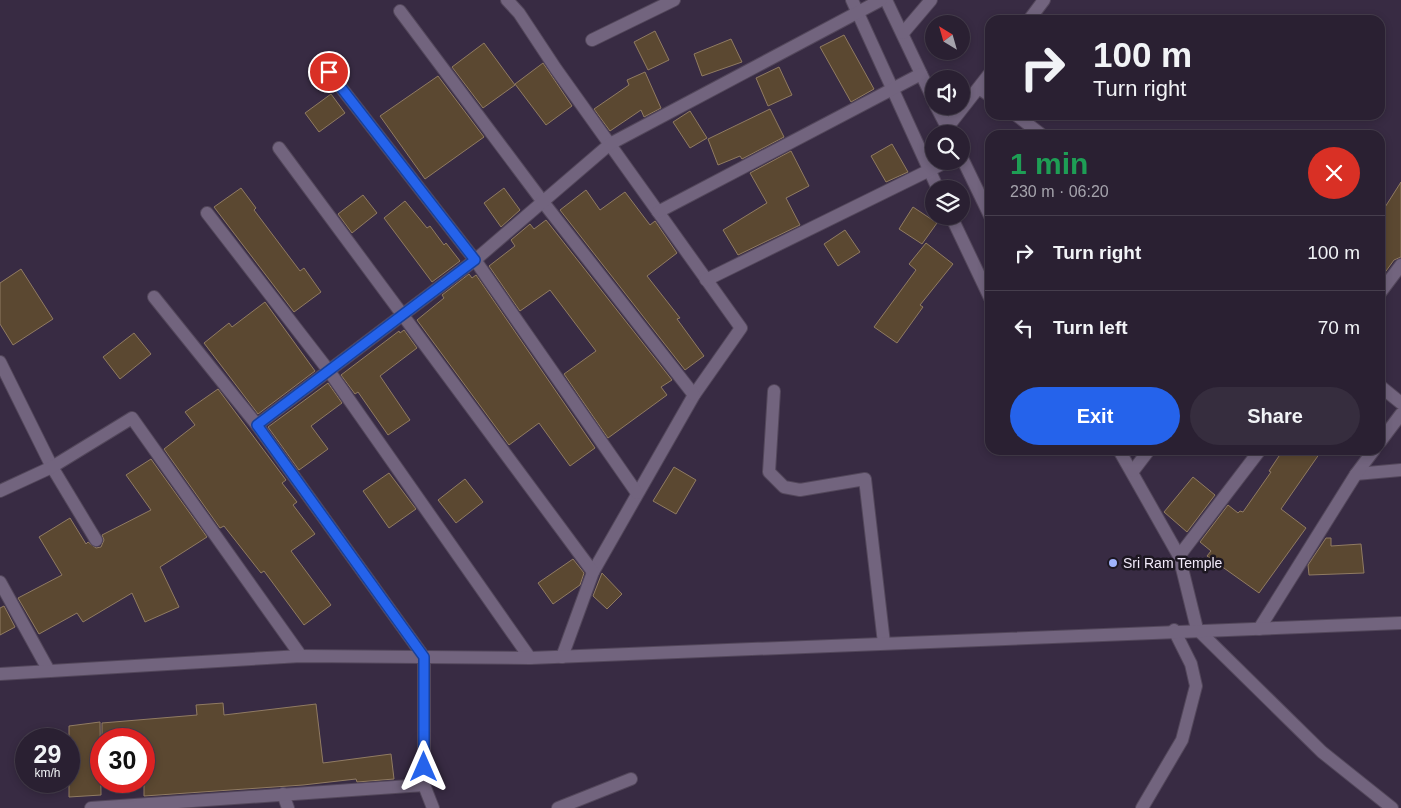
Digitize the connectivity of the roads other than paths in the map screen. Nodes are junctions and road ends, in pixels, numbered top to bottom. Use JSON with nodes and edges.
{"nodes":[{"id":1,"x":507,"y":0,"type":"edge"},
{"id":2,"x":674,"y":0,"type":"edge"},
{"id":3,"x":852,"y":0,"type":"edge"},
{"id":4,"x":881,"y":0,"type":"edge"},
{"id":5,"x":886,"y":0,"type":"edge"},
{"id":6,"x":931,"y":0,"type":"edge"},
{"id":7,"x":1044,"y":0,"type":"edge"},
{"id":8,"x":400,"y":12,"type":"dead end"},
{"id":9,"x":858,"y":12,"type":"junction"},
{"id":10,"x":1033,"y":15,"type":"edge"},
{"id":11,"x":903,"y":33,"type":"junction"},
{"id":12,"x":592,"y":40,"type":"dead end"},
{"id":13,"x":329,"y":72,"type":"dead end"},
{"id":14,"x":921,"y":74,"type":"junction"},
{"id":15,"x":985,"y":80,"type":"edge"},
{"id":16,"x":925,"y":82,"type":"edge"},
{"id":17,"x":894,"y":88,"type":"junction"},
{"id":18,"x":979,"y":88,"type":"junction"},
{"id":19,"x":985,"y":92,"type":"edge"},
{"id":20,"x":1022,"y":120,"type":"edge"},
{"id":21,"x":953,"y":125,"type":"edge"},
{"id":22,"x":1036,"y":130,"type":"edge"},
{"id":23,"x":610,"y":144,"type":"junction"},
{"id":24,"x":279,"y":148,"type":"dead end"},
{"id":25,"x":925,"y":161,"type":"edge"},
{"id":26,"x":929,"y":170,"type":"joint"},
{"id":27,"x":968,"y":170,"type":"edge"},
{"id":28,"x":934,"y":180,"type":"edge"},
{"id":29,"x":543,"y":202,"type":"junction"},
{"id":30,"x":985,"y":206,"type":"edge"},
{"id":31,"x":658,"y":212,"type":"junction"},
{"id":32,"x":207,"y":213,"type":"dead end"},
{"id":33,"x":955,"y":225,"type":"edge"},
{"id":34,"x":475,"y":260,"type":"junction"},
{"id":35,"x":1401,"y":265,"type":"edge"},
{"id":36,"x":706,"y":280,"type":"junction"},
{"id":37,"x":1385,"y":286,"type":"edge"},
{"id":38,"x":985,"y":287,"type":"edge"},
{"id":39,"x":154,"y":297,"type":"dead end"},
{"id":40,"x":402,"y":315,"type":"junction"},
{"id":41,"x":0,"y":362,"type":"edge"},
{"id":42,"x":329,"y":371,"type":"junction"},
{"id":43,"x":1385,"y":390,"type":"edge"},
{"id":44,"x":774,"y":391,"type":"dead end"},
{"id":45,"x":694,"y":395,"type":"junction"},
{"id":46,"x":1401,"y":402,"type":"edge"},
{"id":47,"x":1401,"y":414,"type":"edge"},
{"id":48,"x":257,"y":425,"type":"junction"},
{"id":49,"x":1385,"y":435,"type":"edge"},
{"id":50,"x":1122,"y":455,"type":"edge"},
{"id":51,"x":1145,"y":455,"type":"edge"},
{"id":52,"x":1256,"y":455,"type":"edge"},
{"id":53,"x":1370,"y":455,"type":"edge"},
{"id":54,"x":52,"y":467,"type":"junction"},
{"id":55,"x":1401,"y":470,"type":"edge"},
{"id":56,"x":1133,"y":471,"type":"junction"},
{"id":57,"x":1356,"y":474,"type":"junction"},
{"id":58,"x":0,"y":491,"type":"edge"},
{"id":59,"x":637,"y":493,"type":"junction"},
{"id":60,"x":96,"y":540,"type":"dead end"},
{"id":61,"x":1179,"y":556,"type":"junction"},
{"id":62,"x":593,"y":572,"type":"junction"},
{"id":63,"x":0,"y":582,"type":"edge"},
{"id":64,"x":1401,"y":622,"type":"edge"},
{"id":65,"x":1198,"y":629,"type":"junction"},
{"id":66,"x":1259,"y":629,"type":"junction"},
{"id":67,"x":1174,"y":630,"type":"junction"},
{"id":68,"x":884,"y":643,"type":"junction"},
{"id":69,"x":300,"y":656,"type":"junction"},
{"id":70,"x":562,"y":656,"type":"junction"},
{"id":71,"x":424,"y":657,"type":"junction"},
{"id":72,"x":530,"y":658,"type":"junction"},
{"id":73,"x":50,"y":671,"type":"junction"},
{"id":74,"x":0,"y":674,"type":"edge"},
{"id":75,"x":631,"y":779,"type":"dead end"},
{"id":76,"x":424,"y":785,"type":"junction"},
{"id":77,"x":282,"y":794,"type":"junction"},
{"id":78,"x":176,"y":805,"type":"edge"},
{"id":79,"x":91,"y":808,"type":"edge"},
{"id":80,"x":288,"y":808,"type":"edge"},
{"id":81,"x":433,"y":808,"type":"edge"},
{"id":82,"x":558,"y":808,"type":"edge"},
{"id":83,"x":1142,"y":808,"type":"edge"},
{"id":84,"x":1392,"y":808,"type":"edge"}],
"edges":[{"from":1,"to":23,"type":"street"},
{"from":2,"to":12,"type":"street"},
{"from":3,"to":9,"type":"street"},
{"from":4,"to":9,"type":"street"},
{"from":5,"to":11,"type":"street"},
{"from":6,"to":11,"type":"street"},
{"from":7,"to":10,"type":"street"},
{"from":8,"to":29,"type":"street"},
{"from":9,"to":17,"type":"street"},
{"from":9,"to":23,"type":"street"},
{"from":11,"to":14,"type":"street"},
{"from":13,"to":34,"type":"street"},
{"from":14,"to":16,"type":"street"},
{"from":14,"to":17,"type":"street"},
{"from":15,"to":18,"type":"street"},
{"from":17,"to":25,"type":"street"},
{"from":17,"to":31,"type":"street"},
{"from":18,"to":19,"type":"street"},
{"from":18,"to":21,"type":"street"},
{"from":20,"to":22,"type":"street"},
{"from":23,"to":29,"type":"street"},
{"from":23,"to":31,"type":"street"},
{"from":24,"to":40,"type":"street"},
{"from":26,"to":28,"type":"street"},
{"from":26,"to":36,"type":"street"},
{"from":27,"to":30,"type":"street"},
{"from":29,"to":34,"type":"street"},
{"from":29,"to":45,"type":"street"},
{"from":31,"to":36,"type":"street"},
{"from":32,"to":42,"type":"street"},
{"from":33,"to":38,"type":"street"},
{"from":34,"to":40,"type":"street"},
{"from":34,"to":59,"type":"street"},
{"from":35,"to":37,"type":"street"},
{"from":36,"to":45,"type":"street"},
{"from":39,"to":48,"type":"street"},
{"from":40,"to":42,"type":"street"},
{"from":40,"to":62,"type":"street"},
{"from":41,"to":54,"type":"street"},
{"from":42,"to":48,"type":"street"},
{"from":42,"to":72,"type":"street"},
{"from":43,"to":46,"type":"street"},
{"from":44,"to":68,"type":"street"},
{"from":45,"to":59,"type":"street"},
{"from":47,"to":49,"type":"street"},
{"from":48,"to":71,"type":"street"},
{"from":50,"to":56,"type":"street"},
{"from":51,"to":56,"type":"street"},
{"from":52,"to":61,"type":"street"},
{"from":53,"to":57,"type":"street"},
{"from":54,"to":58,"type":"street"},
{"from":54,"to":60,"type":"street"},
{"from":54,"to":69,"type":"street"},
{"from":55,"to":57,"type":"street"},
{"from":56,"to":61,"type":"street"},
{"from":57,"to":66,"type":"street"},
{"from":59,"to":62,"type":"street"},
{"from":61,"to":65,"type":"street"},
{"from":62,"to":70,"type":"street"},
{"from":63,"to":73,"type":"street"},
{"from":64,"to":66,"type":"street"},
{"from":65,"to":66,"type":"street"},
{"from":65,"to":67,"type":"street"},
{"from":65,"to":84,"type":"street"},
{"from":67,"to":68,"type":"street"},
{"from":67,"to":83,"type":"street"},
{"from":68,"to":70,"type":"street"},
{"from":69,"to":71,"type":"street"},
{"from":69,"to":73,"type":"street"},
{"from":70,"to":72,"type":"street"},
{"from":71,"to":72,"type":"street"},
{"from":71,"to":76,"type":"street"},
{"from":73,"to":74,"type":"street"},
{"from":75,"to":82,"type":"street"},
{"from":76,"to":77,"type":"street"},
{"from":76,"to":81,"type":"street"},
{"from":77,"to":78,"type":"street"},
{"from":77,"to":80,"type":"street"},
{"from":78,"to":79,"type":"street"}]}
